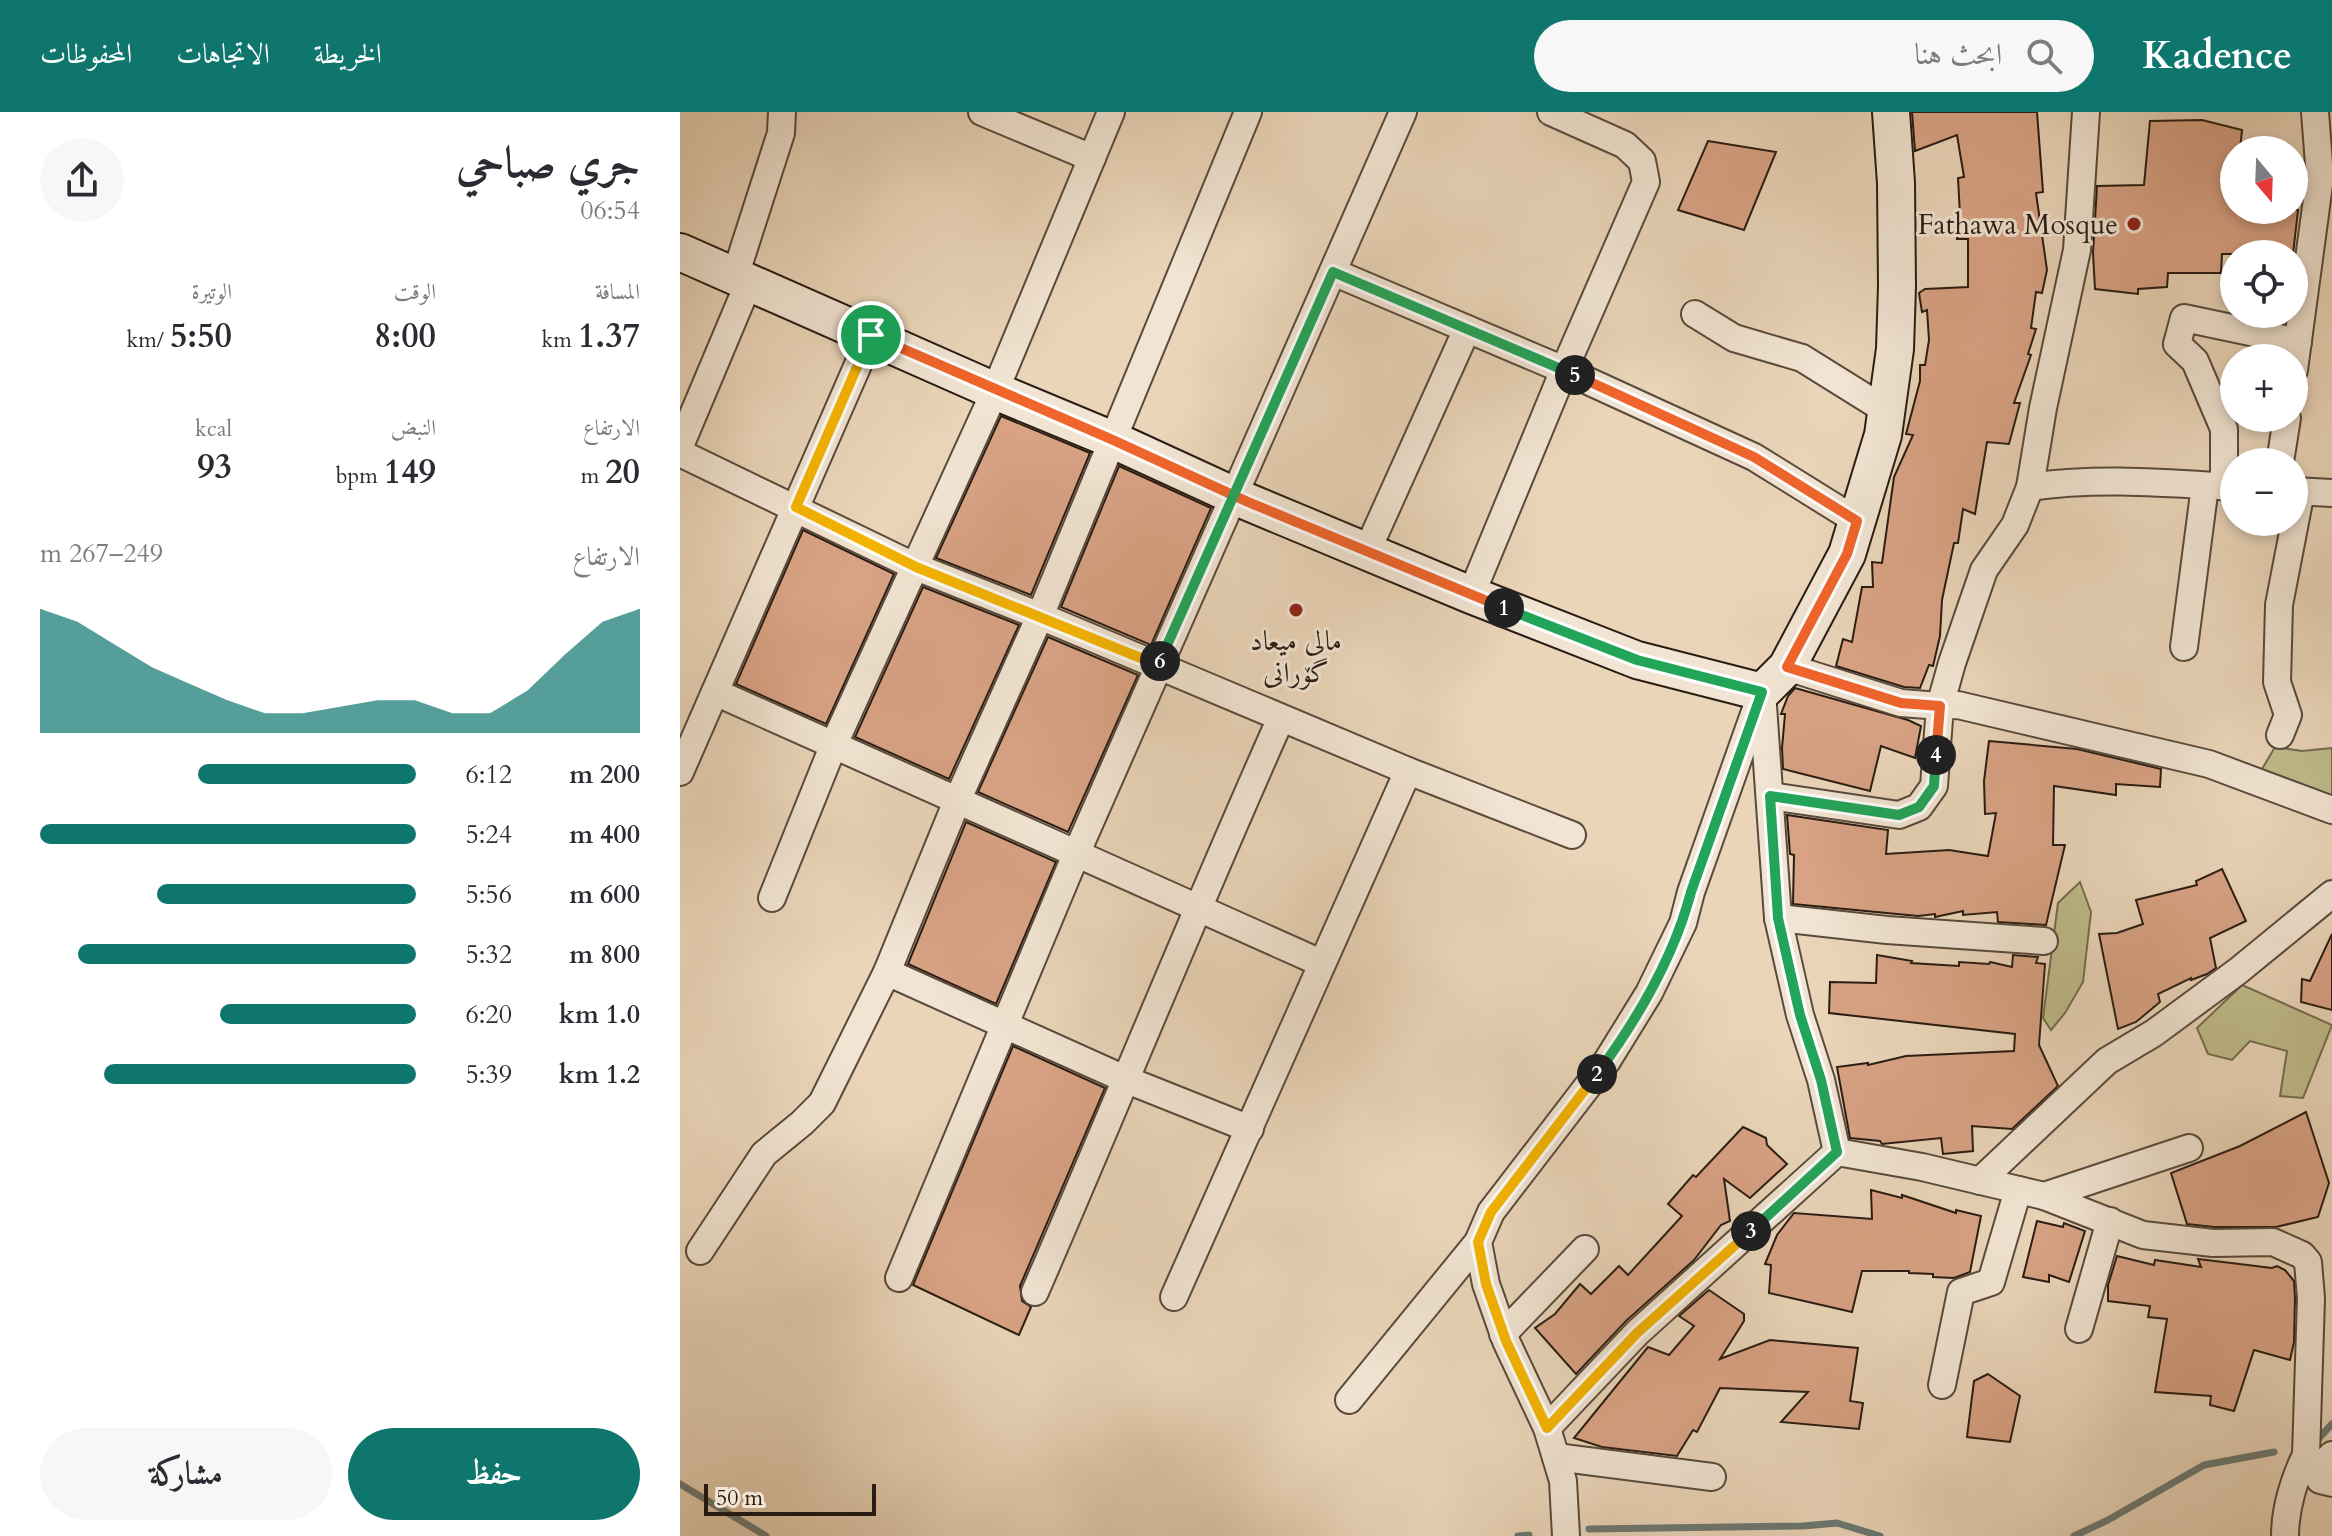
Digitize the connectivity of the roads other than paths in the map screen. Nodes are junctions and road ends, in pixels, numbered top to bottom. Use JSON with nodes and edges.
{"nodes":[{"id":1,"x":782,"y":112,"type":"edge"},
{"id":2,"x":982,"y":112,"type":"edge"},
{"id":3,"x":1111,"y":112,"type":"edge"},
{"id":4,"x":1248,"y":112,"type":"edge"},
{"id":5,"x":1403,"y":112,"type":"edge"},
{"id":6,"x":1551,"y":112,"type":"edge"},
{"id":7,"x":1891,"y":112,"type":"edge"},
{"id":8,"x":2086,"y":112,"type":"edge"},
{"id":9,"x":2315,"y":112,"type":"edge"},
{"id":10,"x":1092,"y":158,"type":"junction"},
{"id":11,"x":2326,"y":178,"type":"edge"},
{"id":12,"x":680,"y":252,"type":"edge"},
{"id":13,"x":1333,"y":272,"type":"junction"},
{"id":14,"x":742,"y":279,"type":"junction"},
{"id":15,"x":1695,"y":314,"type":"dead end"},
{"id":16,"x":1467,"y":329,"type":"junction"},
{"id":17,"x":871,"y":335,"type":"junction"},
{"id":18,"x":2298,"y":342,"type":"joint"},
{"id":19,"x":1564,"y":370,"type":"junction"},
{"id":20,"x":995,"y":391,"type":"junction"},
{"id":21,"x":1887,"y":411,"type":"junction"},
{"id":22,"x":1113,"y":440,"type":"junction"},
{"id":23,"x":680,"y":446,"type":"edge"},
{"id":24,"x":2223,"y":448,"type":"edge"},
{"id":25,"x":680,"y":453,"type":"edge"},
{"id":26,"x":2030,"y":487,"type":"junction"},
{"id":27,"x":2220,"y":487,"type":"edge"},
{"id":28,"x":2220,"y":491,"type":"edge"},
{"id":29,"x":2308,"y":492,"type":"edge"},
{"id":30,"x":2332,"y":493,"type":"edge"},
{"id":31,"x":1234,"y":496,"type":"junction"},
{"id":32,"x":796,"y":507,"type":"junction"},
{"id":33,"x":1857,"y":521,"type":"junction"},
{"id":34,"x":2290,"y":536,"type":"edge"},
{"id":35,"x":1367,"y":551,"type":"junction"},
{"id":36,"x":916,"y":567,"type":"junction"},
{"id":37,"x":1471,"y":595,"type":"junction"},
{"id":38,"x":1040,"y":616,"type":"junction"},
{"id":39,"x":2184,"y":647,"type":"dead end"},
{"id":40,"x":1158,"y":665,"type":"junction"},
{"id":41,"x":1774,"y":680,"type":"junction"},
{"id":42,"x":715,"y":692,"type":"junction"},
{"id":43,"x":1940,"y":706,"type":"junction"},
{"id":44,"x":1281,"y":718,"type":"junction"},
{"id":45,"x":2280,"y":735,"type":"dead end"},
{"id":46,"x":834,"y":744,"type":"junction"},
{"id":47,"x":1408,"y":771,"type":"junction"},
{"id":48,"x":680,"y":772,"type":"edge"},
{"id":49,"x":1770,"y":796,"type":"junction"},
{"id":50,"x":957,"y":801,"type":"junction"},
{"id":51,"x":2332,"y":810,"type":"edge"},
{"id":52,"x":1572,"y":835,"type":"dead end"},
{"id":53,"x":1077,"y":852,"type":"junction"},
{"id":54,"x":2332,"y":894,"type":"edge"},
{"id":55,"x":772,"y":898,"type":"dead end"},
{"id":56,"x":1197,"y":907,"type":"junction"},
{"id":57,"x":1778,"y":918,"type":"junction"},
{"id":58,"x":2044,"y":941,"type":"dead end"},
{"id":59,"x":1321,"y":963,"type":"junction"},
{"id":60,"x":887,"y":972,"type":"junction"},
{"id":61,"x":1005,"y":1025,"type":"junction"},
{"id":62,"x":1127,"y":1080,"type":"junction"},
{"id":63,"x":1250,"y":1129,"type":"junction"},
{"id":64,"x":2189,"y":1148,"type":"dead end"},
{"id":65,"x":1837,"y":1152,"type":"junction"},
{"id":66,"x":1980,"y":1181,"type":"junction"},
{"id":67,"x":2018,"y":1190,"type":"junction"},
{"id":68,"x":2044,"y":1196,"type":"junction"},
{"id":69,"x":2110,"y":1221,"type":"junction"},
{"id":70,"x":1478,"y":1242,"type":"junction"},
{"id":71,"x":1585,"y":1249,"type":"dead end"},
{"id":72,"x":700,"y":1251,"type":"dead end"},
{"id":73,"x":899,"y":1278,"type":"dead end"},
{"id":74,"x":1035,"y":1292,"type":"dead end"},
{"id":75,"x":1174,"y":1297,"type":"dead end"},
{"id":76,"x":2079,"y":1329,"type":"dead end"},
{"id":77,"x":1503,"y":1334,"type":"junction"},
{"id":78,"x":1942,"y":1385,"type":"dead end"},
{"id":79,"x":1349,"y":1400,"type":"dead end"},
{"id":80,"x":1547,"y":1428,"type":"junction"},
{"id":81,"x":2318,"y":1462,"type":"edge"},
{"id":82,"x":1559,"y":1469,"type":"junction"},
{"id":83,"x":1712,"y":1477,"type":"dead end"},
{"id":84,"x":1567,"y":1531,"type":"edge"},
{"id":85,"x":2285,"y":1536,"type":"edge"}],
"edges":[{"from":1,"to":14,"type":"street"},
{"from":2,"to":10,"type":"street"},
{"from":3,"to":10,"type":"street"},
{"from":4,"to":22,"type":"street"},
{"from":5,"to":13,"type":"street"},
{"from":6,"to":19,"type":"street"},
{"from":7,"to":21,"type":"street"},
{"from":8,"to":26,"type":"street"},
{"from":9,"to":11,"type":"street"},
{"from":10,"to":20,"type":"street"},
{"from":11,"to":18,"type":"street"},
{"from":12,"to":14,"type":"street"},
{"from":13,"to":16,"type":"street"},
{"from":13,"to":31,"type":"street"},
{"from":14,"to":17,"type":"street"},
{"from":14,"to":23,"type":"street"},
{"from":15,"to":21,"type":"street"},
{"from":16,"to":19,"type":"street"},
{"from":16,"to":35,"type":"street"},
{"from":17,"to":20,"type":"street"},
{"from":17,"to":32,"type":"street"},
{"from":18,"to":24,"type":"street"},
{"from":19,"to":33,"type":"street"},
{"from":19,"to":37,"type":"street"},
{"from":20,"to":22,"type":"street"},
{"from":20,"to":36,"type":"street"},
{"from":21,"to":33,"type":"street"},
{"from":22,"to":31,"type":"street"},
{"from":22,"to":38,"type":"street"},
{"from":25,"to":32,"type":"street"},
{"from":26,"to":27,"type":"street"},
{"from":26,"to":43,"type":"street"},
{"from":28,"to":39,"type":"street"},
{"from":29,"to":30,"type":"street"},
{"from":31,"to":35,"type":"street"},
{"from":31,"to":40,"type":"street"},
{"from":32,"to":36,"type":"street"},
{"from":32,"to":42,"type":"street"},
{"from":33,"to":41,"type":"street"},
{"from":34,"to":45,"type":"street"},
{"from":35,"to":37,"type":"street"},
{"from":36,"to":38,"type":"street"},
{"from":36,"to":46,"type":"street"},
{"from":37,"to":41,"type":"street"},
{"from":38,"to":40,"type":"street"},
{"from":38,"to":50,"type":"street"},
{"from":40,"to":44,"type":"street"},
{"from":40,"to":53,"type":"street"},
{"from":41,"to":43,"type":"street"},
{"from":41,"to":49,"type":"street"},
{"from":41,"to":70,"type":"street"},
{"from":42,"to":46,"type":"street"},
{"from":42,"to":48,"type":"street"},
{"from":43,"to":49,"type":"street"},
{"from":43,"to":51,"type":"street"},
{"from":44,"to":47,"type":"street"},
{"from":44,"to":56,"type":"street"},
{"from":46,"to":50,"type":"street"},
{"from":46,"to":55,"type":"street"},
{"from":47,"to":52,"type":"street"},
{"from":47,"to":59,"type":"street"},
{"from":49,"to":57,"type":"street"},
{"from":50,"to":53,"type":"street"},
{"from":50,"to":60,"type":"street"},
{"from":53,"to":56,"type":"street"},
{"from":53,"to":61,"type":"street"},
{"from":54,"to":66,"type":"street"},
{"from":56,"to":59,"type":"street"},
{"from":56,"to":62,"type":"street"},
{"from":57,"to":58,"type":"street"},
{"from":57,"to":65,"type":"street"},
{"from":59,"to":63,"type":"street"},
{"from":60,"to":61,"type":"street"},
{"from":60,"to":72,"type":"street"},
{"from":61,"to":62,"type":"street"},
{"from":61,"to":73,"type":"street"},
{"from":62,"to":63,"type":"street"},
{"from":62,"to":74,"type":"street"},
{"from":63,"to":75,"type":"street"},
{"from":64,"to":68,"type":"street"},
{"from":65,"to":66,"type":"street"},
{"from":65,"to":80,"type":"street"},
{"from":66,"to":67,"type":"street"},
{"from":67,"to":68,"type":"street"},
{"from":67,"to":78,"type":"street"},
{"from":68,"to":69,"type":"street"},
{"from":69,"to":76,"type":"street"},
{"from":69,"to":81,"type":"street"},
{"from":70,"to":77,"type":"street"},
{"from":70,"to":79,"type":"street"},
{"from":71,"to":77,"type":"street"},
{"from":77,"to":80,"type":"street"},
{"from":80,"to":82,"type":"street"},
{"from":81,"to":85,"type":"street"},
{"from":82,"to":83,"type":"street"},
{"from":82,"to":84,"type":"street"}]}
